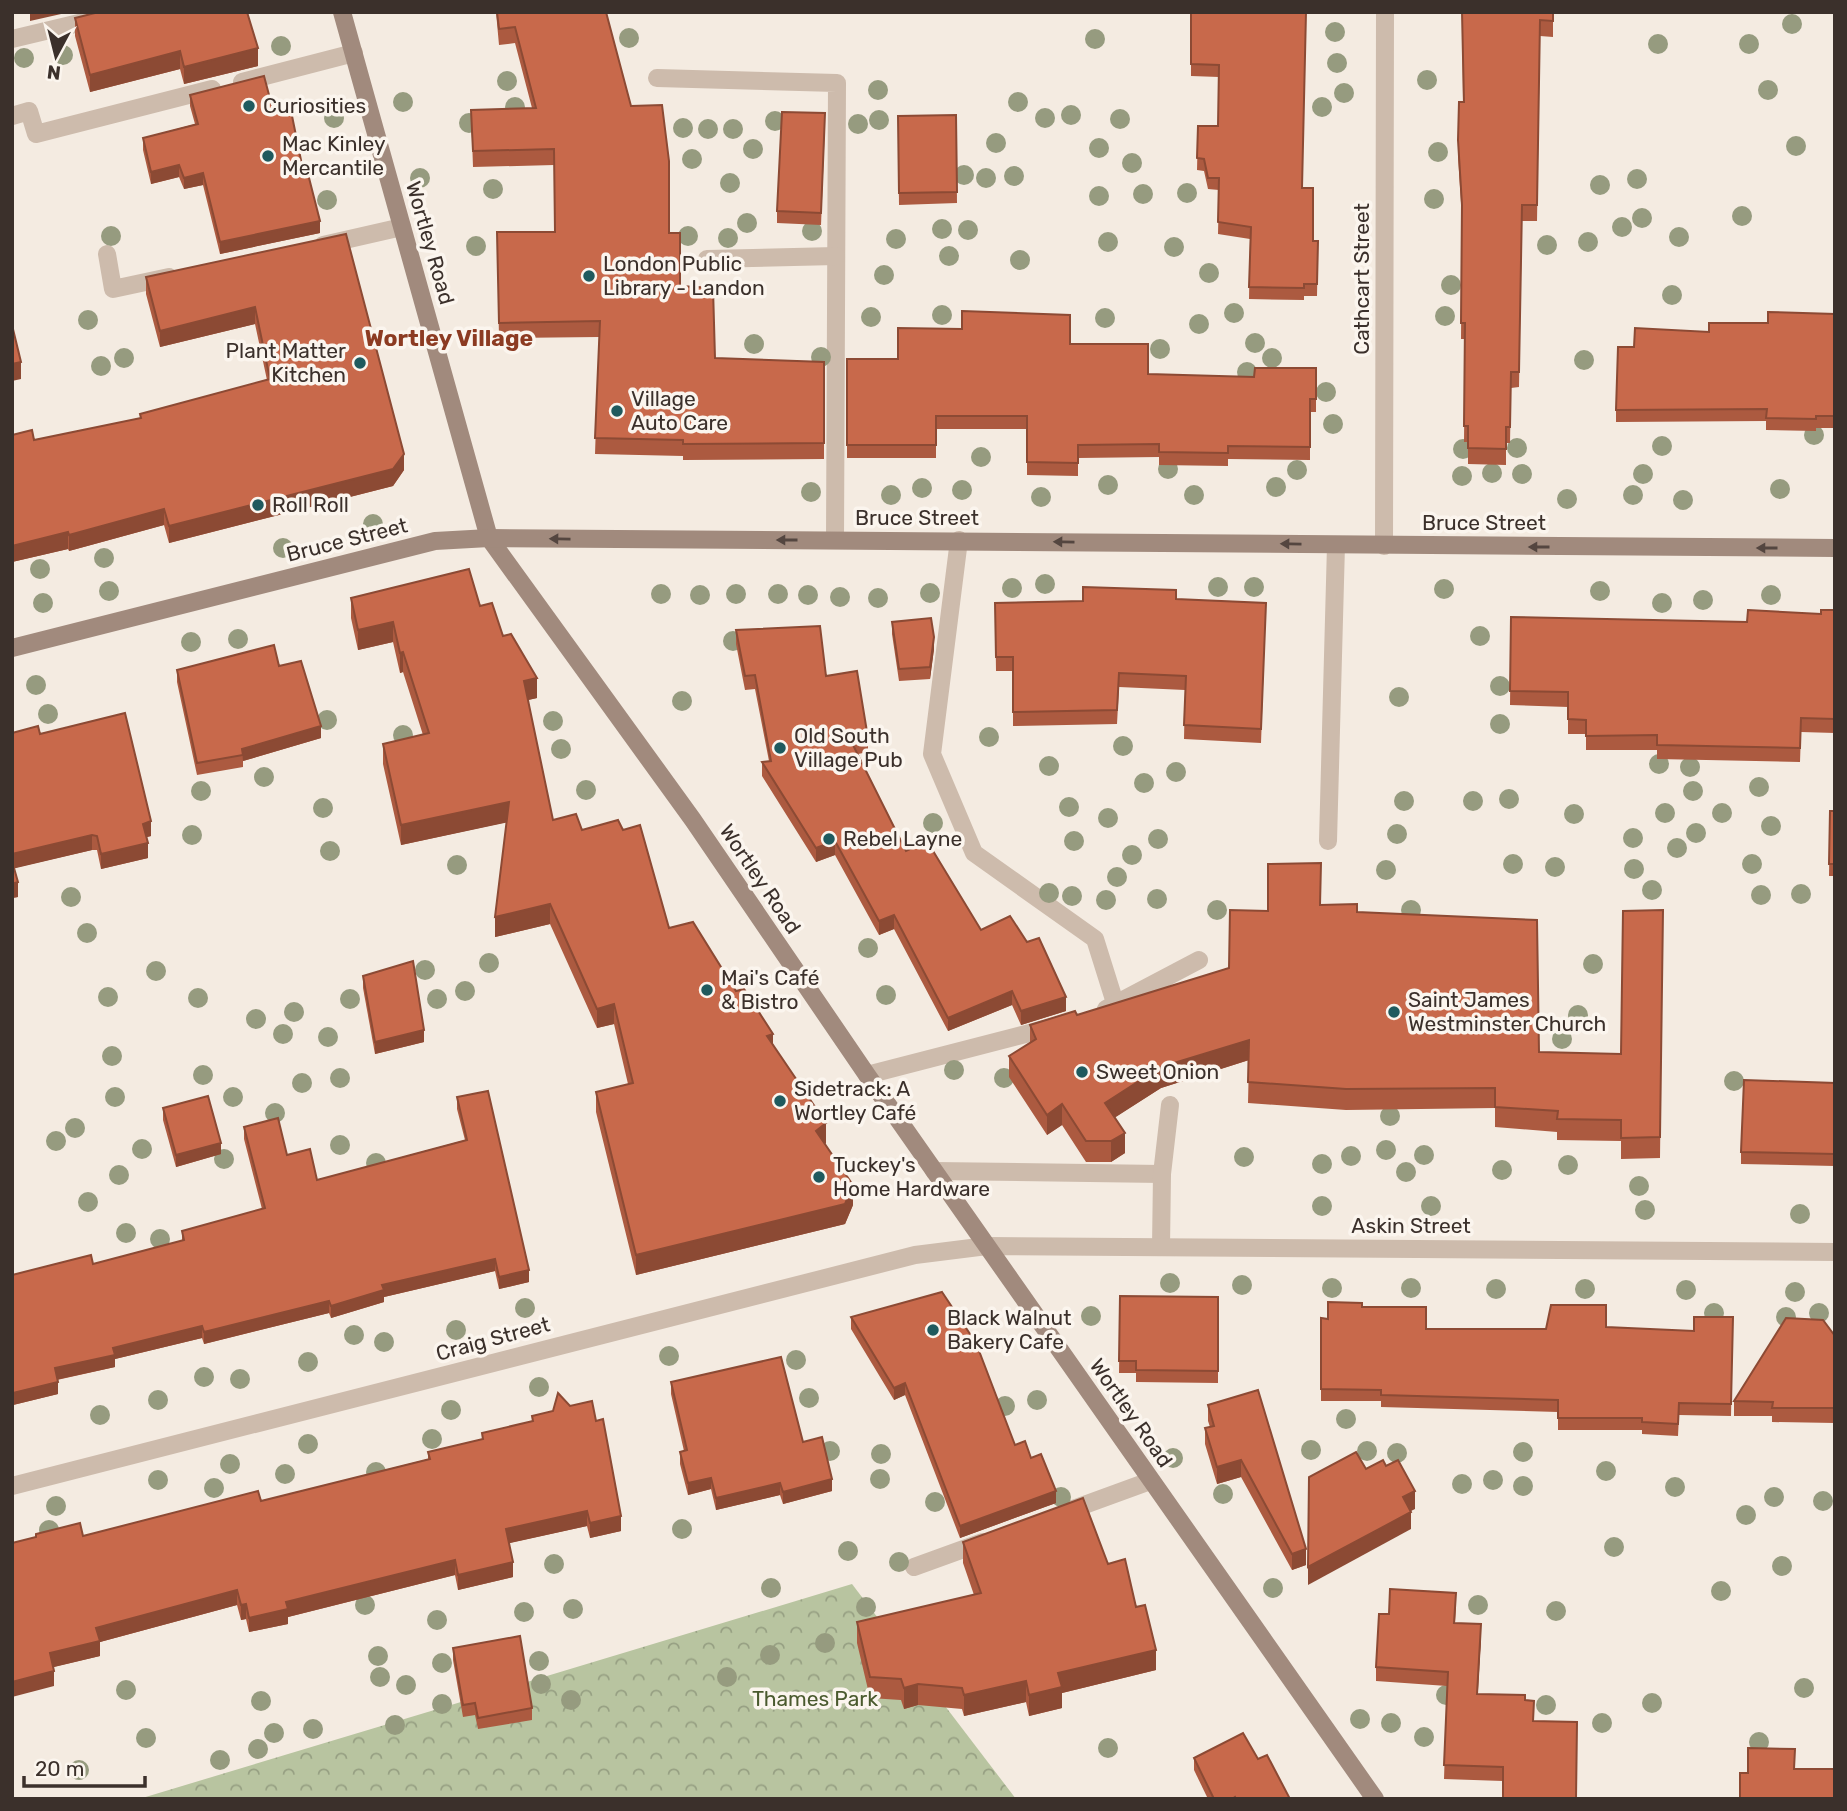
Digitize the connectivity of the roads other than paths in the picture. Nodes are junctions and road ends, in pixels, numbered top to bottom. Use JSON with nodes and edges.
{"nodes":[{"id":1,"x":125,"y":12,"type":"edge"},
{"id":2,"x":342,"y":12,"type":"edge"},
{"id":3,"x":1385,"y":12,"type":"edge"},
{"id":4,"x":12,"y":39,"type":"edge"},
{"id":5,"x":354,"y":53,"type":"junction"},
{"id":6,"x":657,"y":78,"type":"dead end"},
{"id":7,"x":12,"y":116,"type":"edge"},
{"id":8,"x":402,"y":227,"type":"junction"},
{"id":9,"x":302,"y":249,"type":"edge"},
{"id":10,"x":107,"y":254,"type":"dead end"},
{"id":11,"x":836,"y":256,"type":"junction"},
{"id":12,"x":707,"y":258,"type":"dead end"},
{"id":13,"x":180,"y":275,"type":"edge"},
{"id":14,"x":489,"y":538,"type":"junction"},
{"id":15,"x":835,"y":540,"type":"junction"},
{"id":16,"x":959,"y":540,"type":"junction"},
{"id":17,"x":1336,"y":544,"type":"junction"},
{"id":18,"x":1384,"y":546,"type":"junction"},
{"id":19,"x":1835,"y":548,"type":"edge"},
{"id":20,"x":12,"y":648,"type":"edge"},
{"id":21,"x":1328,"y":841,"type":"dead end"},
{"id":22,"x":1199,"y":960,"type":"dead end"},
{"id":23,"x":1116,"y":1006,"type":"junction"},
{"id":24,"x":1089,"y":1015,"type":"edge"},
{"id":25,"x":1064,"y":1023,"type":"edge"},
{"id":26,"x":867,"y":1075,"type":"junction"},
{"id":27,"x":1170,"y":1105,"type":"dead end"},
{"id":28,"x":934,"y":1171,"type":"junction"},
{"id":29,"x":1162,"y":1174,"type":"junction"},
{"id":30,"x":987,"y":1247,"type":"junction"},
{"id":31,"x":1161,"y":1247,"type":"junction"},
{"id":32,"x":1835,"y":1252,"type":"edge"},
{"id":33,"x":1150,"y":1481,"type":"junction"},
{"id":34,"x":12,"y":1486,"type":"edge"},
{"id":35,"x":1044,"y":1520,"type":"edge"},
{"id":36,"x":1005,"y":1534,"type":"edge"},
{"id":37,"x":914,"y":1567,"type":"dead end"},
{"id":38,"x":1375,"y":1799,"type":"edge"}],
"edges":[{"from":1,"to":4,"type":"street"},
{"from":2,"to":5,"type":"street","name":"Wortley Road"},
{"from":3,"to":18,"type":"street","name":"Cathcart Street"},
{"from":5,"to":7,"type":"street"},
{"from":5,"to":8,"type":"street","name":"Wortley Road"},
{"from":6,"to":11,"type":"street"},
{"from":8,"to":9,"type":"street"},
{"from":8,"to":14,"type":"street","name":"Wortley Road"},
{"from":10,"to":13,"type":"street"},
{"from":11,"to":12,"type":"street"},
{"from":11,"to":15,"type":"street"},
{"from":15,"to":14,"type":"street","name":"Bruce Street","one_way":true},
{"from":14,"to":20,"type":"street","name":"Bruce Street"},
{"from":14,"to":26,"type":"street","name":"Wortley Road"},
{"from":15,"to":16,"type":"street","name":"Bruce Street"},
{"from":17,"to":16,"type":"street","name":"Bruce Street","one_way":true},
{"from":16,"to":23,"type":"street"},
{"from":17,"to":18,"type":"street","name":"Bruce Street"},
{"from":17,"to":21,"type":"street"},
{"from":19,"to":18,"type":"street","name":"Bruce Street","one_way":true},
{"from":22,"to":23,"type":"street"},
{"from":23,"to":24,"type":"street"},
{"from":25,"to":26,"type":"street"},
{"from":26,"to":28,"type":"street","name":"Wortley Road"},
{"from":27,"to":29,"type":"street"},
{"from":28,"to":29,"type":"street"},
{"from":28,"to":30,"type":"street","name":"Wortley Road"},
{"from":29,"to":31,"type":"street"},
{"from":30,"to":31,"type":"street","name":"Askin Street"},
{"from":30,"to":33,"type":"street","name":"Wortley Road"},
{"from":30,"to":34,"type":"street","name":"Craig Street"},
{"from":31,"to":32,"type":"street","name":"Askin Street"},
{"from":33,"to":35,"type":"street"},
{"from":33,"to":38,"type":"street","name":"Wortley Road"},
{"from":36,"to":37,"type":"street"}]}
